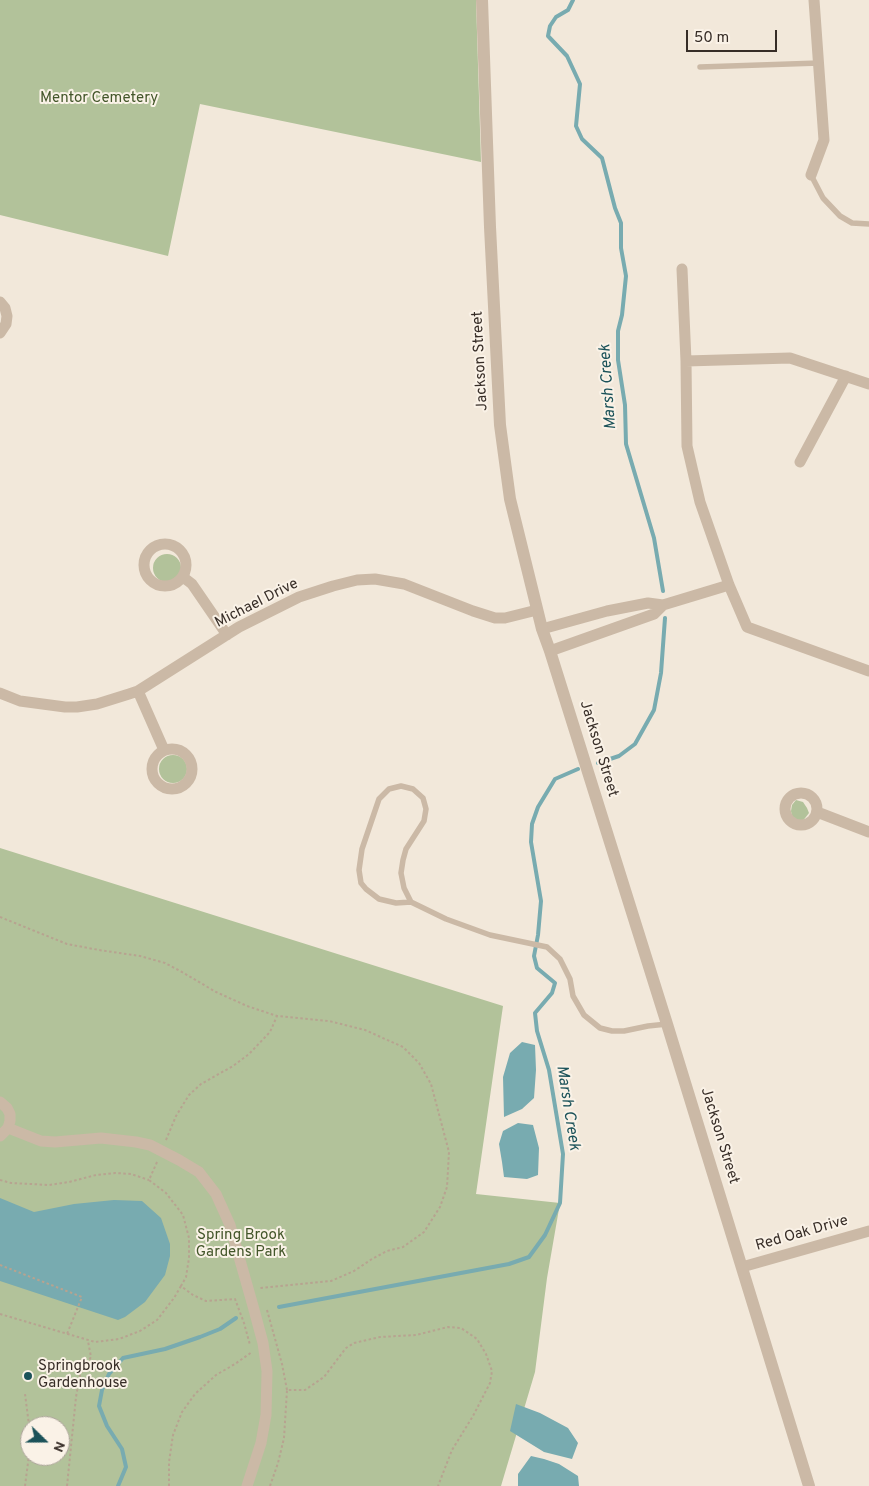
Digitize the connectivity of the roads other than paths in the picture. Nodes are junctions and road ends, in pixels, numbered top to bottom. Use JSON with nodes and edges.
{"nodes":[{"id":1,"x":482,"y":0,"type":"edge"},
{"id":2,"x":814,"y":0,"type":"edge"},
{"id":3,"x":819,"y":63,"type":"junction"},
{"id":4,"x":700,"y":67,"type":"dead end"},
{"id":5,"x":811,"y":175,"type":"joint"},
{"id":6,"x":869,"y":224,"type":"edge"},
{"id":7,"x":682,"y":269,"type":"dead end"},
{"id":8,"x":0,"y":302,"type":"edge"},
{"id":9,"x":0,"y":333,"type":"edge"},
{"id":10,"x":686,"y":361,"type":"junction"},
{"id":11,"x":846,"y":376,"type":"junction"},
{"id":12,"x":869,"y":384,"type":"edge"},
{"id":13,"x":800,"y":462,"type":"dead end"},
{"id":14,"x":183,"y":577,"type":"dead end"},
{"id":15,"x":729,"y":585,"type":"junction"},
{"id":16,"x":663,"y":605,"type":"junction"},
{"id":17,"x":537,"y":610,"type":"junction"},
{"id":18,"x":542,"y":629,"type":"junction"},
{"id":19,"x":227,"y":635,"type":"junction"},
{"id":20,"x":550,"y":651,"type":"junction"},
{"id":21,"x":869,"y":671,"type":"edge"},
{"id":22,"x":138,"y":691,"type":"junction"},
{"id":23,"x":0,"y":694,"type":"edge"},
{"id":24,"x":164,"y":750,"type":"dead end"},
{"id":25,"x":817,"y":812,"type":"dead end"},
{"id":26,"x":869,"y":832,"type":"edge"},
{"id":27,"x":411,"y":902,"type":"junction"},
{"id":28,"x":667,"y":1024,"type":"junction"},
{"id":29,"x":0,"y":1102,"type":"edge"},
{"id":30,"x":8,"y":1128,"type":"junction"},
{"id":31,"x":0,"y":1136,"type":"edge"},
{"id":32,"x":869,"y":1231,"type":"edge"},
{"id":33,"x":742,"y":1266,"type":"junction"},
{"id":34,"x":248,"y":1486,"type":"edge"},
{"id":35,"x":809,"y":1486,"type":"edge"}],
"edges":[{"from":1,"to":17,"type":"street","name":"Jackson Street"},
{"from":2,"to":3,"type":"street"},
{"from":3,"to":4,"type":"lane"},
{"from":3,"to":5,"type":"street"},
{"from":5,"to":6,"type":"lane"},
{"from":7,"to":10,"type":"street"},
{"from":8,"to":9,"type":"street"},
{"from":10,"to":11,"type":"street"},
{"from":10,"to":15,"type":"street"},
{"from":11,"to":12,"type":"street"},
{"from":11,"to":13,"type":"street"},
{"from":14,"to":19,"type":"street"},
{"from":15,"to":16,"type":"street"},
{"from":15,"to":21,"type":"street"},
{"from":16,"to":18,"type":"street"},
{"from":16,"to":20,"type":"street"},
{"from":17,"to":18,"type":"street","name":"Jackson Street"},
{"from":17,"to":19,"type":"street","name":"Michael Drive"},
{"from":18,"to":20,"type":"street","name":"Jackson Street"},
{"from":19,"to":22,"type":"street","name":"Michael Drive"},
{"from":20,"to":28,"type":"street","name":"Jackson Street"},
{"from":22,"to":23,"type":"street","name":"Michael Drive"},
{"from":22,"to":24,"type":"street"},
{"from":25,"to":26,"type":"street"},
{"from":27,"to":27,"type":"lane"},
{"from":27,"to":28,"type":"lane"},
{"from":28,"to":33,"type":"street","name":"Jackson Street"},
{"from":29,"to":30,"type":"street"},
{"from":30,"to":31,"type":"street"},
{"from":30,"to":34,"type":"street"},
{"from":32,"to":33,"type":"street","name":"Red Oak Drive"},
{"from":33,"to":35,"type":"street","name":"Jackson Street"}]}
